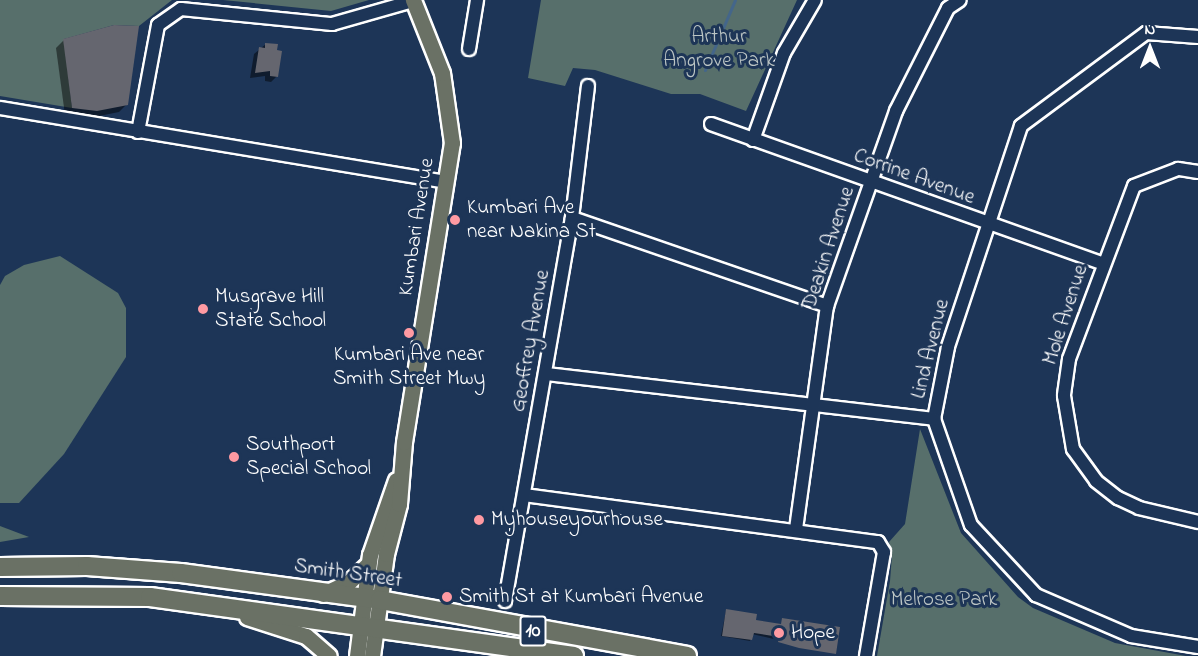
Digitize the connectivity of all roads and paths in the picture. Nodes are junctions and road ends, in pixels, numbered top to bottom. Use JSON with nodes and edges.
{"nodes":[{"id":1,"x":477,"y":0,"type":"edge"},
{"id":2,"x":815,"y":0,"type":"edge"},
{"id":3,"x":960,"y":0,"type":"edge"},
{"id":4,"x":413,"y":1,"type":"edge"},
{"id":5,"x":1198,"y":37,"type":"edge"},
{"id":6,"x":470,"y":49,"type":"dead end"},
{"id":7,"x":588,"y":86,"type":"dead end"},
{"id":8,"x":0,"y":108,"type":"edge"},
{"id":9,"x":711,"y":124,"type":"dead end"},
{"id":10,"x":138,"y":132,"type":"junction"},
{"id":11,"x":753,"y":140,"type":"junction"},
{"id":12,"x":1198,"y":172,"type":"edge"},
{"id":13,"x":870,"y":181,"type":"junction"},
{"id":14,"x":446,"y":182,"type":"junction"},
{"id":15,"x":572,"y":218,"type":"junction"},
{"id":16,"x":987,"y":224,"type":"junction"},
{"id":17,"x":1104,"y":264,"type":"junction"},
{"id":18,"x":828,"y":306,"type":"junction"},
{"id":19,"x":546,"y":374,"type":"junction"},
{"id":20,"x":813,"y":405,"type":"junction"},
{"id":21,"x":934,"y":419,"type":"junction"},
{"id":22,"x":401,"y":465,"type":"junction"},
{"id":23,"x":524,"y":495,"type":"junction"},
{"id":24,"x":1198,"y":522,"type":"edge"},
{"id":25,"x":796,"y":529,"type":"junction"},
{"id":26,"x":368,"y":564,"type":"junction"},
{"id":27,"x":0,"y":567,"type":"edge"},
{"id":28,"x":323,"y":594,"type":"junction"},
{"id":29,"x":0,"y":596,"type":"edge"},
{"id":30,"x":372,"y":599,"type":"junction"},
{"id":31,"x":505,"y":601,"type":"dead end"},
{"id":32,"x":204,"y":604,"type":"junction"},
{"id":33,"x":369,"y":625,"type":"junction"},
{"id":34,"x":1198,"y":647,"type":"edge"},
{"id":35,"x":512,"y":651,"type":"edge"},
{"id":36,"x":329,"y":656,"type":"edge"},
{"id":37,"x":357,"y":656,"type":"edge"},
{"id":38,"x":372,"y":656,"type":"edge"},
{"id":39,"x":574,"y":656,"type":"edge"},
{"id":40,"x":687,"y":656,"type":"edge"},
{"id":41,"x":866,"y":656,"type":"edge"}],
"edges":[{"from":1,"to":6,"type":"street"},
{"from":2,"to":11,"type":"street"},
{"from":3,"to":13,"type":"street","name":"Deakin Avenue"},
{"from":4,"to":10,"type":"street"},
{"from":4,"to":14,"type":"main road","name":"Kumbari Avenue"},
{"from":5,"to":16,"type":"street","name":"Lind Avenue"},
{"from":7,"to":15,"type":"street","name":"Geoffrey Avenue"},
{"from":8,"to":10,"type":"street"},
{"from":9,"to":11,"type":"street","name":"Corrine Avenue"},
{"from":10,"to":14,"type":"street"},
{"from":11,"to":13,"type":"street","name":"Corrine Avenue"},
{"from":12,"to":17,"type":"street","name":"Mole Avenue"},
{"from":13,"to":16,"type":"street","name":"Corrine Avenue"},
{"from":13,"to":18,"type":"street","name":"Deakin Avenue"},
{"from":14,"to":22,"type":"main road","name":"Kumbari Avenue"},
{"from":15,"to":18,"type":"street"},
{"from":15,"to":19,"type":"street","name":"Geoffrey Avenue"},
{"from":16,"to":17,"type":"street","name":"Corrine Avenue"},
{"from":16,"to":21,"type":"street","name":"Lind Avenue"},
{"from":17,"to":24,"type":"street","name":"Mole Avenue"},
{"from":18,"to":20,"type":"street","name":"Deakin Avenue"},
{"from":19,"to":20,"type":"street"},
{"from":19,"to":23,"type":"street","name":"Geoffrey Avenue"},
{"from":20,"to":21,"type":"street"},
{"from":20,"to":25,"type":"street","name":"Deakin Avenue"},
{"from":21,"to":34,"type":"street","name":"Lind Avenue"},
{"from":22,"to":26,"type":"main road","name":"Kumbari Avenue"},
{"from":22,"to":30,"type":"main road","name":"Kumbari Avenue"},
{"from":23,"to":25,"type":"street"},
{"from":23,"to":31,"type":"street","name":"Geoffrey Avenue"},
{"from":25,"to":41,"type":"street"},
{"from":26,"to":28,"type":"main road"},
{"from":26,"to":30,"type":"main road","name":"Kumbari Avenue"},
{"from":27,"to":28,"type":"highway","name":"Smith Street","number":"10"},
{"from":28,"to":30,"type":"highway","name":"Smith Street","number":"10"},
{"from":29,"to":32,"type":"highway","number":"10"},
{"from":30,"to":33,"type":"main road","name":"Kumbari Avenue"},
{"from":30,"to":40,"type":"highway","name":"Smith Street","number":"10"},
{"from":32,"to":33,"type":"highway","number":"10"},
{"from":32,"to":36,"type":"main road"},
{"from":33,"to":35,"type":"highway","number":"10"},
{"from":33,"to":37,"type":"main road","name":"Kumbari Avenue"},
{"from":33,"to":38,"type":"main road","name":"Kumbari Avenue"},
{"from":35,"to":39,"type":"highway","number":"10"}]}
